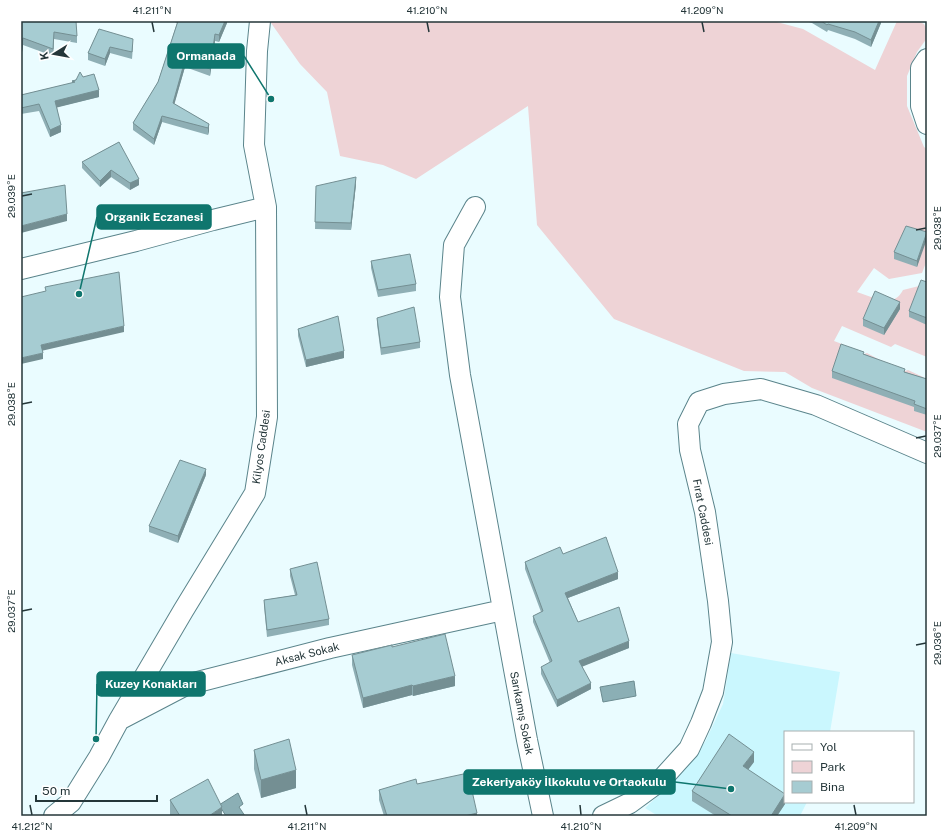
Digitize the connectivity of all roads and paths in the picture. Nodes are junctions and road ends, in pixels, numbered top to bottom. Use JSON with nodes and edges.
{"nodes":[{"id":1,"x":260,"y":21,"type":"edge"},
{"id":2,"x":927,"y":59,"type":"edge"},
{"id":3,"x":927,"y":124,"type":"edge"},
{"id":4,"x":266,"y":207,"type":"junction"},
{"id":5,"x":475,"y":207,"type":"dead end"},
{"id":6,"x":21,"y":269,"type":"edge"},
{"id":7,"x":927,"y":453,"type":"edge"},
{"id":8,"x":503,"y":610,"type":"junction"},
{"id":9,"x":119,"y":720,"type":"junction"},
{"id":10,"x":54,"y":816,"type":"edge"},
{"id":11,"x":542,"y":816,"type":"edge"},
{"id":12,"x":603,"y":816,"type":"edge"}],
"edges":[{"from":1,"to":4,"type":"street","name":"Kilyos Caddesi"},
{"from":2,"to":3,"type":"street"},
{"from":4,"to":6,"type":"street"},
{"from":4,"to":9,"type":"street","name":"Kilyos Caddesi"},
{"from":5,"to":8,"type":"street","name":"Sarıkamış Sokak"},
{"from":7,"to":12,"type":"street","name":"Fırat Caddesi"},
{"from":8,"to":9,"type":"street","name":"Aksak Sokak"},
{"from":8,"to":11,"type":"street","name":"Sarıkamış Sokak"},
{"from":9,"to":10,"type":"street","name":"Kilyos Caddesi"}]}
